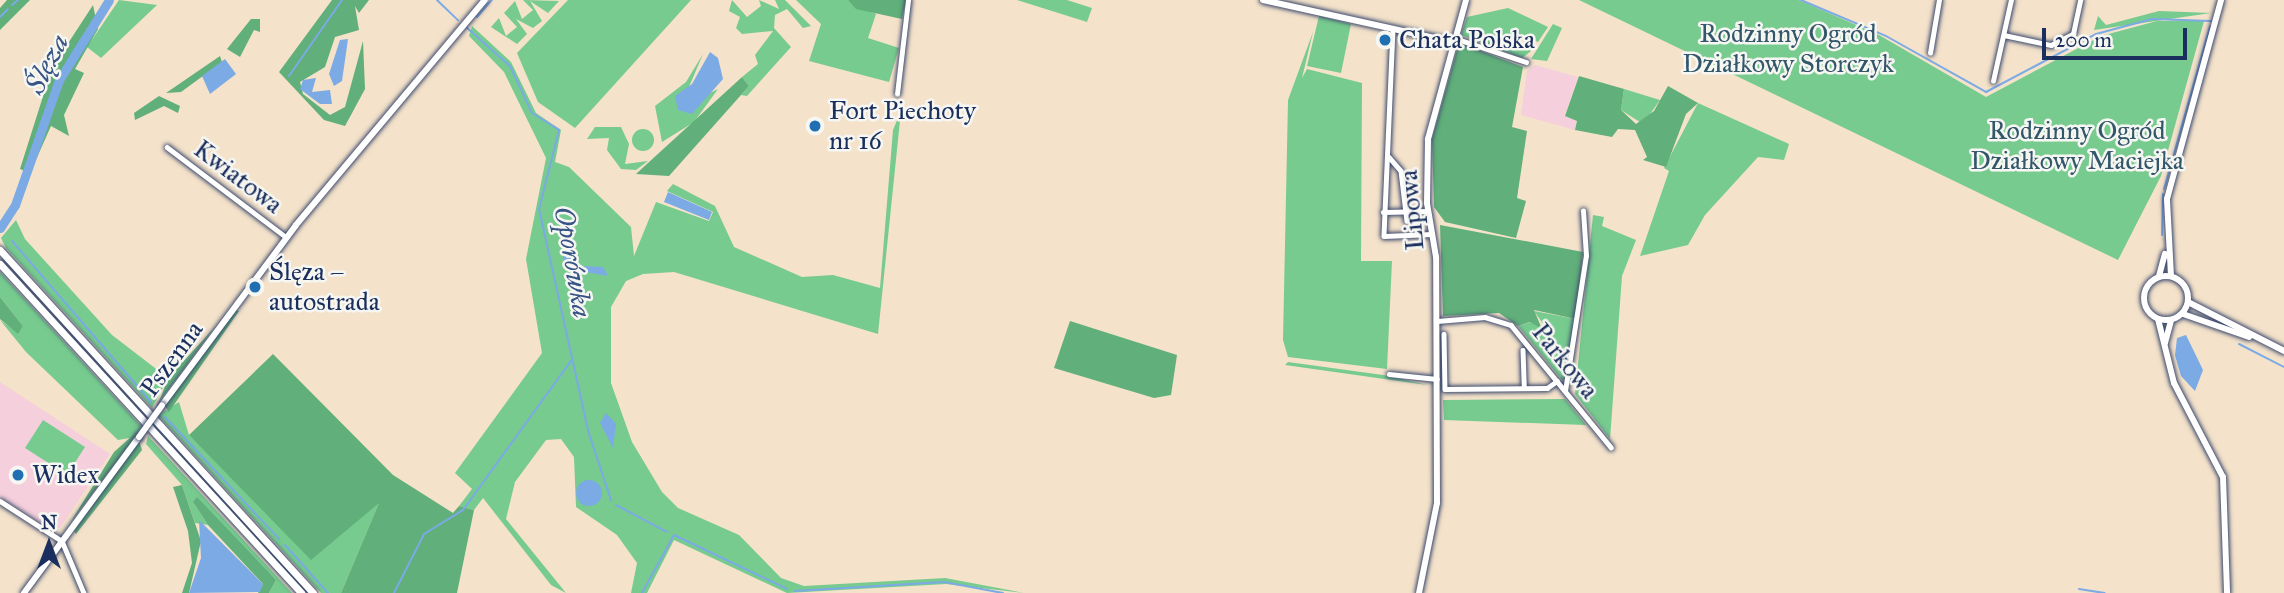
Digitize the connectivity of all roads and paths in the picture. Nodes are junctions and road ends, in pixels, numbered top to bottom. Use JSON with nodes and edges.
{"nodes":[{"id":1,"x":485,"y":0,"type":"edge"},
{"id":2,"x":908,"y":0,"type":"edge"},
{"id":3,"x":1263,"y":0,"type":"edge"},
{"id":4,"x":1466,"y":0,"type":"edge"},
{"id":5,"x":1939,"y":0,"type":"edge"},
{"id":6,"x":2011,"y":0,"type":"edge"},
{"id":7,"x":2080,"y":0,"type":"edge"},
{"id":8,"x":2221,"y":0,"type":"edge"},
{"id":9,"x":1394,"y":28,"type":"junction"},
{"id":10,"x":2004,"y":35,"type":"junction"},
{"id":11,"x":1453,"y":39,"type":"junction"},
{"id":12,"x":1930,"y":53,"type":"dead end"},
{"id":13,"x":1526,"y":62,"type":"dead end"},
{"id":14,"x":1993,"y":81,"type":"dead end"},
{"id":15,"x":897,"y":94,"type":"dead end"},
{"id":16,"x":167,"y":147,"type":"dead end"},
{"id":17,"x":1389,"y":158,"type":"junction"},
{"id":18,"x":1406,"y":211,"type":"junction"},
{"id":19,"x":1428,"y":211,"type":"junction"},
{"id":20,"x":1583,"y":211,"type":"dead end"},
{"id":21,"x":1383,"y":212,"type":"junction"},
{"id":22,"x":1407,"y":220,"type":"dead end"},
{"id":23,"x":1433,"y":234,"type":"junction"},
{"id":24,"x":286,"y":237,"type":"junction"},
{"id":25,"x":2166,"y":245,"type":"junction"},
{"id":26,"x":0,"y":250,"type":"edge"},
{"id":27,"x":0,"y":264,"type":"edge"},
{"id":28,"x":2160,"y":276,"type":"junction"},
{"id":29,"x":2171,"y":276,"type":"junction"},
{"id":30,"x":2188,"y":302,"type":"junction"},
{"id":31,"x":2183,"y":314,"type":"junction"},
{"id":32,"x":2158,"y":319,"type":"junction"},
{"id":33,"x":1437,"y":321,"type":"junction"},
{"id":34,"x":2172,"y":321,"type":"junction"},
{"id":35,"x":1444,"y":334,"type":"dead end"},
{"id":36,"x":2264,"y":341,"type":"junction"},
{"id":37,"x":2165,"y":345,"type":"junction"},
{"id":38,"x":1523,"y":350,"type":"dead end"},
{"id":39,"x":2284,"y":351,"type":"edge"},
{"id":40,"x":1389,"y":374,"type":"dead end"},
{"id":41,"x":1437,"y":381,"type":"junction"},
{"id":42,"x":1557,"y":381,"type":"junction"},
{"id":43,"x":1524,"y":388,"type":"junction"},
{"id":44,"x":1565,"y":391,"type":"junction"},
{"id":45,"x":1611,"y":447,"type":"dead end"},
{"id":46,"x":0,"y":501,"type":"edge"},
{"id":47,"x":62,"y":541,"type":"junction"},
{"id":48,"x":24,"y":593,"type":"edge"},
{"id":49,"x":84,"y":593,"type":"edge"},
{"id":50,"x":301,"y":593,"type":"edge"},
{"id":51,"x":313,"y":593,"type":"edge"},
{"id":52,"x":1419,"y":593,"type":"edge"},
{"id":53,"x":2227,"y":593,"type":"edge"}],
"edges":[{"from":1,"to":24,"type":"street","name":"Pszenna"},
{"from":2,"to":15,"type":"street"},
{"from":3,"to":9,"type":"street"},
{"from":4,"to":11,"type":"street","name":"Lipowa"},
{"from":5,"to":12,"type":"street"},
{"from":6,"to":10,"type":"street"},
{"from":7,"to":10,"type":"street"},
{"from":8,"to":25,"type":"street"},
{"from":9,"to":11,"type":"street"},
{"from":9,"to":17,"type":"street"},
{"from":10,"to":14,"type":"street"},
{"from":11,"to":13,"type":"street"},
{"from":11,"to":19,"type":"street","name":"Lipowa"},
{"from":16,"to":24,"type":"street","name":"Kwiatowa"},
{"from":17,"to":18,"type":"street"},
{"from":17,"to":21,"type":"street"},
{"from":18,"to":19,"type":"street"},
{"from":18,"to":21,"type":"street"},
{"from":18,"to":22,"type":"street"},
{"from":19,"to":23,"type":"street","name":"Lipowa"},
{"from":20,"to":44,"type":"street"},
{"from":21,"to":23,"type":"street"},
{"from":23,"to":33,"type":"street","name":"Lipowa"},
{"from":24,"to":47,"type":"street","name":"Pszenna","bridge":true},
{"from":25,"to":28,"type":"street"},
{"from":25,"to":29,"type":"street"},
{"from":26,"to":51,"type":"highway"},
{"from":27,"to":50,"type":"highway"},
{"from":28,"to":29,"type":"street"},
{"from":28,"to":32,"type":"street"},
{"from":29,"to":30,"type":"street"},
{"from":30,"to":31,"type":"street"},
{"from":30,"to":36,"type":"street"},
{"from":31,"to":34,"type":"street"},
{"from":31,"to":36,"type":"street"},
{"from":32,"to":34,"type":"street"},
{"from":32,"to":37,"type":"street"},
{"from":33,"to":41,"type":"street","name":"Lipowa"},
{"from":33,"to":42,"type":"street","name":"Parkowa"},
{"from":34,"to":37,"type":"street"},
{"from":35,"to":43,"type":"street"},
{"from":36,"to":39,"type":"street"},
{"from":37,"to":53,"type":"street"},
{"from":38,"to":43,"type":"street"},
{"from":40,"to":41,"type":"street"},
{"from":41,"to":52,"type":"street","name":"Lipowa"},
{"from":42,"to":43,"type":"street"},
{"from":42,"to":44,"type":"street","name":"Parkowa"},
{"from":44,"to":45,"type":"street","name":"Parkowa"},
{"from":46,"to":47,"type":"street"},
{"from":47,"to":48,"type":"street","name":"Pszenna"},
{"from":47,"to":49,"type":"street"}]}
